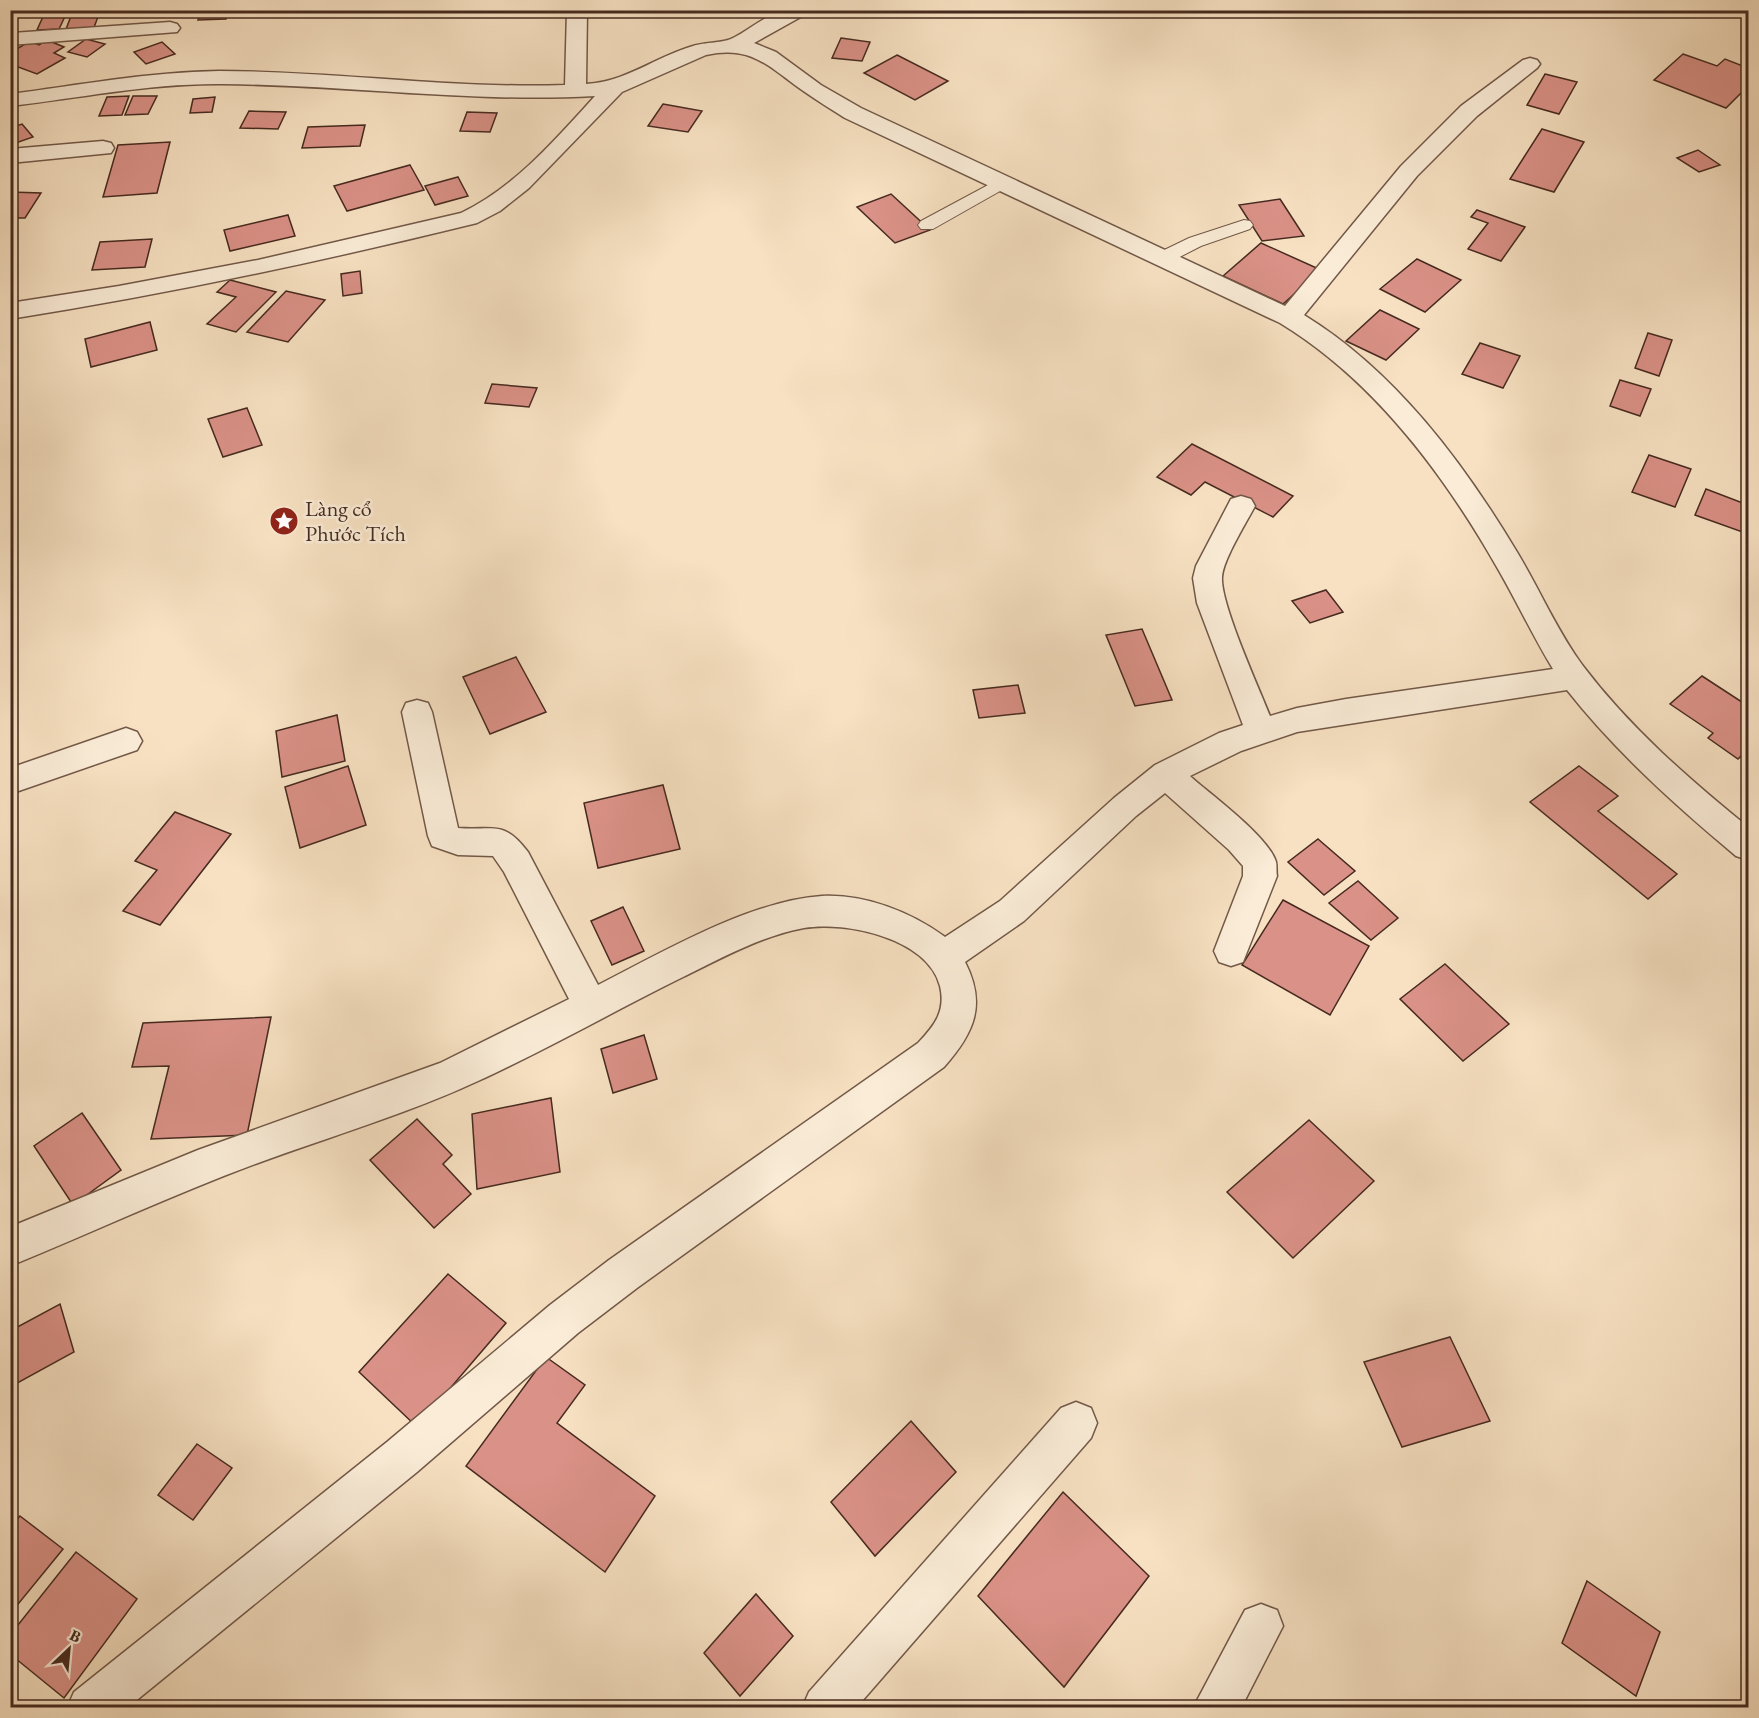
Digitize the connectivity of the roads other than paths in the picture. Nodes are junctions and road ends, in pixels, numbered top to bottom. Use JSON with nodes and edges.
{"nodes":[{"id":1,"x":577,"y":10,"type":"edge"},
{"id":2,"x":799,"y":10,"type":"edge"},
{"id":3,"x":31,"y":17,"type":"dead end"},
{"id":4,"x":170,"y":28,"type":"dead end"},
{"id":5,"x":11,"y":40,"type":"edge"},
{"id":6,"x":736,"y":46,"type":"junction"},
{"id":7,"x":1530,"y":64,"type":"dead end"},
{"id":8,"x":614,"y":88,"type":"junction"},
{"id":9,"x":574,"y":91,"type":"junction"},
{"id":10,"x":10,"y":100,"type":"edge"},
{"id":11,"x":103,"y":148,"type":"dead end"},
{"id":12,"x":10,"y":156,"type":"edge"},
{"id":13,"x":1003,"y":182,"type":"junction"},
{"id":14,"x":927,"y":225,"type":"dead end"},
{"id":15,"x":1244,"y":225,"type":"dead end"},
{"id":16,"x":1161,"y":259,"type":"junction"},
{"id":17,"x":10,"y":311,"type":"edge"},
{"id":18,"x":1289,"y":317,"type":"junction"},
{"id":19,"x":1241,"y":506,"type":"dead end"},
{"id":20,"x":1575,"y":677,"type":"junction"},
{"id":21,"x":417,"y":712,"type":"dead end"},
{"id":22,"x":1260,"y":730,"type":"junction"},
{"id":23,"x":126,"y":741,"type":"dead end"},
{"id":24,"x":1166,"y":774,"type":"junction"},
{"id":25,"x":10,"y":781,"type":"edge"},
{"id":26,"x":1749,"y":846,"type":"edge"},
{"id":27,"x":1231,"y":951,"type":"dead end"},
{"id":28,"x":943,"y":958,"type":"junction"},
{"id":29,"x":591,"y":1005,"type":"junction"},
{"id":30,"x":10,"y":1247,"type":"edge"},
{"id":31,"x":1076,"y":1423,"type":"dead end"},
{"id":32,"x":1261,"y":1626,"type":"dead end"},
{"id":33,"x":90,"y":1707,"type":"edge"},
{"id":34,"x":825,"y":1707,"type":"edge"},
{"id":35,"x":1216,"y":1707,"type":"edge"}],
"edges":[{"from":1,"to":9,"type":"street"},
{"from":2,"to":6,"type":"street"},
{"from":3,"to":5,"type":"street"},
{"from":4,"to":5,"type":"street"},
{"from":6,"to":8,"type":"street"},
{"from":6,"to":13,"type":"street"},
{"from":7,"to":18,"type":"street"},
{"from":8,"to":9,"type":"street"},
{"from":8,"to":17,"type":"street"},
{"from":9,"to":10,"type":"street"},
{"from":11,"to":12,"type":"street"},
{"from":13,"to":14,"type":"lane"},
{"from":13,"to":16,"type":"street"},
{"from":15,"to":16,"type":"lane"},
{"from":16,"to":18,"type":"street"},
{"from":18,"to":20,"type":"street"},
{"from":19,"to":22,"type":"street"},
{"from":20,"to":22,"type":"street"},
{"from":20,"to":26,"type":"street"},
{"from":21,"to":29,"type":"street"},
{"from":22,"to":24,"type":"street"},
{"from":23,"to":25,"type":"street"},
{"from":24,"to":27,"type":"street"},
{"from":24,"to":28,"type":"street"},
{"from":28,"to":29,"type":"street"},
{"from":28,"to":33,"type":"street"},
{"from":29,"to":30,"type":"street"},
{"from":31,"to":34,"type":"street"},
{"from":32,"to":35,"type":"street"}]}
